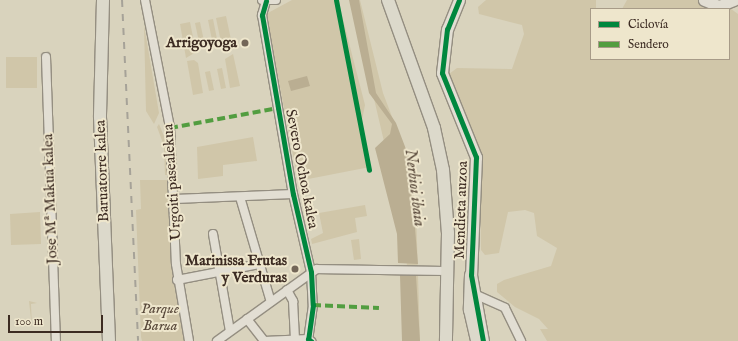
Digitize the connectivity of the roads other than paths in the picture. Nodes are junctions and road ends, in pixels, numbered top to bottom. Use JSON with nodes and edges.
{"nodes":[{"id":1,"x":103,"y":0,"type":"edge"},
{"id":2,"x":145,"y":0,"type":"edge"},
{"id":3,"x":276,"y":0,"type":"edge"},
{"id":4,"x":388,"y":0,"type":"edge"},
{"id":5,"x":459,"y":0,"type":"edge"},
{"id":6,"x":465,"y":0,"type":"edge"},
{"id":7,"x":704,"y":0,"type":"edge"},
{"id":8,"x":734,"y":0,"type":"edge"},
{"id":9,"x":264,"y":1,"type":"edge"},
{"id":10,"x":455,"y":12,"type":"junction"},
{"id":11,"x":46,"y":57,"type":"dead end"},
{"id":12,"x":445,"y":188,"type":"junction"},
{"id":13,"x":293,"y":194,"type":"junction"},
{"id":14,"x":240,"y":197,"type":"junction"},
{"id":15,"x":175,"y":199,"type":"junction"},
{"id":16,"x":213,"y":234,"type":"dead end"},
{"id":17,"x":260,"y":264,"type":"junction"},
{"id":18,"x":441,"y":271,"type":"junction"},
{"id":19,"x":220,"y":272,"type":"junction"},
{"id":20,"x":311,"y":272,"type":"junction"},
{"id":21,"x":471,"y":275,"type":"junction"},
{"id":22,"x":178,"y":280,"type":"junction"},
{"id":23,"x":287,"y":290,"type":"junction"},
{"id":24,"x":472,"y":293,"type":"junction"},
{"id":25,"x":271,"y":302,"type":"junction"},
{"id":26,"x":248,"y":319,"type":"junction"},
{"id":27,"x":230,"y":331,"type":"junction"},
{"id":28,"x":278,"y":340,"type":"edge"},
{"id":29,"x":295,"y":340,"type":"junction"},
{"id":30,"x":309,"y":340,"type":"edge"},
{"id":31,"x":56,"y":341,"type":"edge"},
{"id":32,"x":109,"y":341,"type":"edge"},
{"id":33,"x":189,"y":341,"type":"edge"},
{"id":34,"x":217,"y":341,"type":"edge"},
{"id":35,"x":439,"y":341,"type":"edge"},
{"id":36,"x":446,"y":341,"type":"edge"},
{"id":37,"x":477,"y":341,"type":"edge"},
{"id":38,"x":483,"y":341,"type":"edge"},
{"id":39,"x":521,"y":341,"type":"edge"}],
"edges":[{"from":1,"to":32,"type":"main road","name":"Baruatorre kalea"},
{"from":2,"to":15,"type":"street","name":"Urgoiti pasealekua"},
{"from":3,"to":9,"type":"street"},
{"from":4,"to":12,"type":"main road"},
{"from":5,"to":10,"type":"street"},
{"from":6,"to":10,"type":"street"},
{"from":7,"to":8,"type":"street"},
{"from":9,"to":13,"type":"street","name":"Severo Ochoa kalea"},
{"from":10,"to":21,"type":"street","name":"Mendieta auzoa"},
{"from":11,"to":31,"type":"street","name":"Jose Mª Makua kalea"},
{"from":12,"to":18,"type":"main road"},
{"from":12,"to":36,"type":"main road"},
{"from":13,"to":14,"type":"street"},
{"from":13,"to":20,"type":"street","name":"Severo Ochoa kalea"},
{"from":14,"to":15,"type":"street"},
{"from":14,"to":17,"type":"street"},
{"from":15,"to":22,"type":"street","name":"Urgoiti pasealekua"},
{"from":16,"to":19,"type":"street"},
{"from":17,"to":19,"type":"street"},
{"from":17,"to":25,"type":"street"},
{"from":18,"to":20,"type":"street"},
{"from":18,"to":35,"type":"main road"},
{"from":19,"to":22,"type":"street"},
{"from":19,"to":27,"type":"street"},
{"from":20,"to":23,"type":"street"},
{"from":20,"to":30,"type":"street","name":"Severo Ochoa kalea"},
{"from":21,"to":24,"type":"street","name":"Mendieta auzoa"},
{"from":21,"to":37,"type":"main road"},
{"from":22,"to":33,"type":"street","name":"Urgoiti pasealekua"},
{"from":23,"to":25,"type":"street"},
{"from":23,"to":29,"type":"street"},
{"from":24,"to":38,"type":"street","name":"Mendieta auzoa"},
{"from":24,"to":39,"type":"street"},
{"from":25,"to":26,"type":"street"},
{"from":26,"to":27,"type":"street"},
{"from":26,"to":28,"type":"street"},
{"from":27,"to":34,"type":"street"},
{"from":28,"to":29,"type":"street"},
{"from":29,"to":30,"type":"street"}]}
